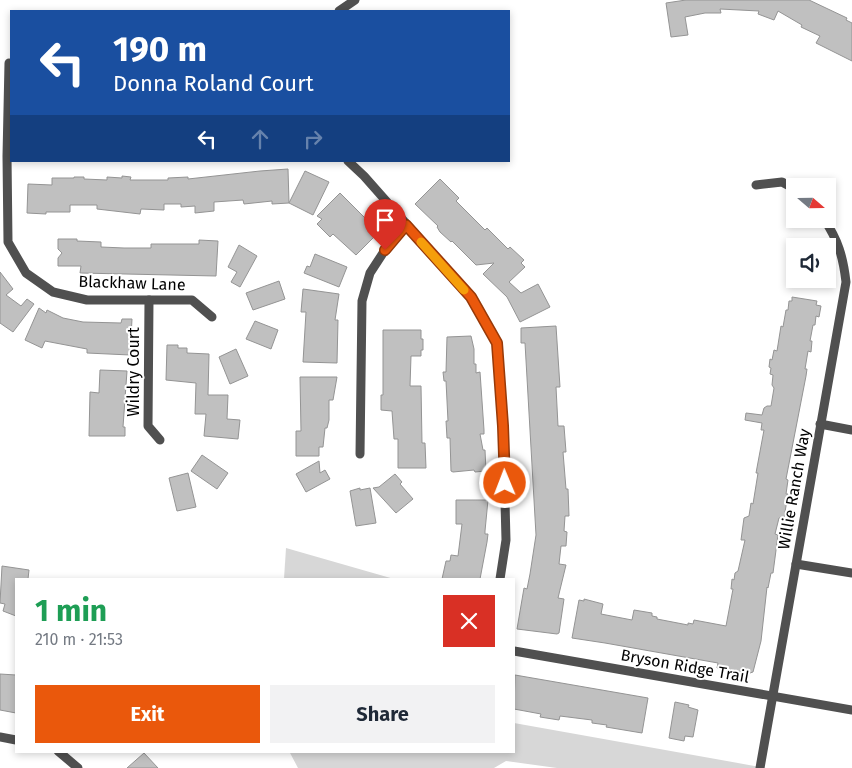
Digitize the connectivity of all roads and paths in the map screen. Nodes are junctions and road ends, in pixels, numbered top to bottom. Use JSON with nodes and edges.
{"nodes":[{"id":1,"x":356,"y":0,"type":"edge"},
{"id":2,"x":341,"y":10,"type":"edge"},
{"id":3,"x":7,"y":63,"type":"edge"},
{"id":4,"x":6,"y":156,"type":"edge"},
{"id":5,"x":349,"y":162,"type":"edge"},
{"id":6,"x":786,"y":184,"type":"edge"},
{"id":7,"x":756,"y":186,"type":"dead end"},
{"id":8,"x":406,"y":225,"type":"junction"},
{"id":9,"x":830,"y":228,"type":"edge"},
{"id":10,"x":149,"y":300,"type":"junction"},
{"id":11,"x":212,"y":317,"type":"dead end"},
{"id":12,"x":820,"y":424,"type":"junction"},
{"id":13,"x":852,"y":430,"type":"edge"},
{"id":14,"x":160,"y":440,"type":"dead end"},
{"id":15,"x":360,"y":454,"type":"dead end"},
{"id":16,"x":796,"y":564,"type":"junction"},
{"id":17,"x":852,"y":573,"type":"edge"},
{"id":18,"x":500,"y":578,"type":"edge"},
{"id":19,"x":515,"y":651,"type":"edge"},
{"id":20,"x":772,"y":696,"type":"junction"},
{"id":21,"x":852,"y":710,"type":"edge"},
{"id":22,"x":0,"y":737,"type":"edge"},
{"id":23,"x":15,"y":740,"type":"edge"},
{"id":24,"x":60,"y":753,"type":"edge"},
{"id":25,"x":78,"y":768,"type":"edge"},
{"id":26,"x":760,"y":768,"type":"edge"}],
"edges":[{"from":1,"to":2,"type":"street"},
{"from":3,"to":4,"type":"street","name":"Blackhaw Lane"},
{"from":4,"to":10,"type":"street","name":"Blackhaw Lane"},
{"from":5,"to":8,"type":"street"},
{"from":6,"to":7,"type":"street"},
{"from":8,"to":15,"type":"street"},
{"from":8,"to":18,"type":"street"},
{"from":9,"to":12,"type":"street","name":"Willie Ranch Way"},
{"from":10,"to":11,"type":"street","name":"Blackhaw Lane"},
{"from":10,"to":14,"type":"street","name":"Wildry Court"},
{"from":12,"to":13,"type":"street"},
{"from":12,"to":16,"type":"street","name":"Willie Ranch Way"},
{"from":16,"to":17,"type":"street"},
{"from":16,"to":20,"type":"street","name":"Willie Ranch Way"},
{"from":19,"to":20,"type":"street","name":"Bryson Ridge Trail"},
{"from":20,"to":21,"type":"street","name":"Bryson Ridge Trail"},
{"from":20,"to":26,"type":"street","name":"Willie Ranch Way"},
{"from":22,"to":23,"type":"street"},
{"from":24,"to":25,"type":"street"}]}
